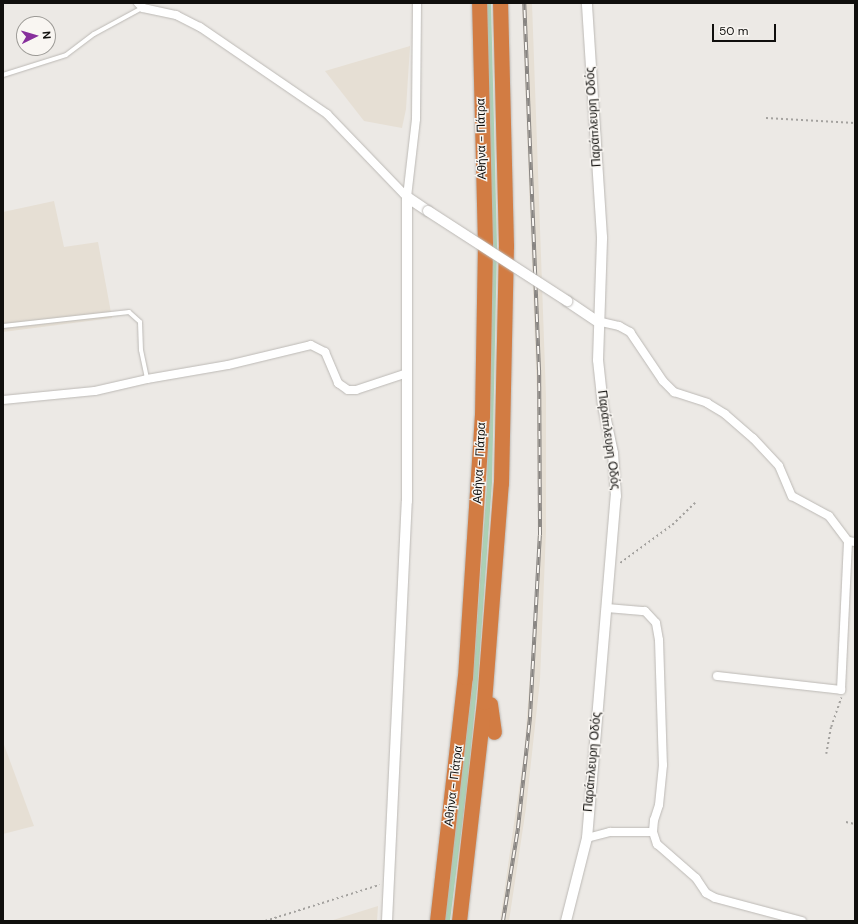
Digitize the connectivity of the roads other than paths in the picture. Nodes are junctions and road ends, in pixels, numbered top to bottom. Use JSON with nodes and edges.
{"nodes":[{"id":1,"x":418,"y":3,"type":"edge"},
{"id":2,"x":478,"y":3,"type":"edge"},
{"id":3,"x":500,"y":3,"type":"edge"},
{"id":4,"x":587,"y":3,"type":"edge"},
{"id":5,"x":140,"y":5,"type":"edge"},
{"id":6,"x":3,"y":75,"type":"edge"},
{"id":7,"x":407,"y":197,"type":"junction"},
{"id":8,"x":597,"y":321,"type":"junction"},
{"id":9,"x":3,"y":326,"type":"edge"},
{"id":10,"x":407,"y":373,"type":"junction"},
{"id":11,"x":147,"y":379,"type":"junction"},
{"id":12,"x":3,"y":400,"type":"edge"},
{"id":13,"x":851,"y":542,"type":"edge"},
{"id":14,"x":607,"y":608,"type":"junction"},
{"id":15,"x":717,"y":676,"type":"dead end"},
{"id":16,"x":487,"y":680,"type":"junction"},
{"id":17,"x":494,"y":732,"type":"dead end"},
{"id":18,"x":653,"y":832,"type":"junction"},
{"id":19,"x":587,"y":838,"type":"junction"},
{"id":20,"x":477,"y":860,"type":"dead end"},
{"id":21,"x":461,"y":900,"type":"junction"},
{"id":22,"x":387,"y":921,"type":"edge"},
{"id":23,"x":437,"y":921,"type":"edge"},
{"id":24,"x":458,"y":921,"type":"edge"},
{"id":25,"x":566,"y":921,"type":"edge"},
{"id":26,"x":802,"y":921,"type":"edge"}],
"edges":[{"from":1,"to":7,"type":"street"},
{"from":2,"to":23,"type":"highway","name":"Αθήνα - Πάτρα"},
{"from":3,"to":16,"type":"highway","name":"Αθήνα - Πάτρα"},
{"from":4,"to":8,"type":"street","name":"Παράπλευρη Οδός"},
{"from":5,"to":6,"type":"lane"},
{"from":5,"to":7,"type":"street"},
{"from":7,"to":8,"type":"street","bridge":true},
{"from":7,"to":10,"type":"street"},
{"from":8,"to":13,"type":"street"},
{"from":8,"to":14,"type":"street","name":"Παράπλευρη Οδός"},
{"from":9,"to":11,"type":"lane"},
{"from":10,"to":11,"type":"street"},
{"from":10,"to":22,"type":"street"},
{"from":11,"to":12,"type":"street"},
{"from":13,"to":15,"type":"street"},
{"from":14,"to":18,"type":"street"},
{"from":14,"to":19,"type":"street","name":"Παράπλευρη Οδός"},
{"from":16,"to":17,"type":"highway"},
{"from":16,"to":21,"type":"highway","name":"Αθήνα - Πάτρα"},
{"from":18,"to":19,"type":"street"},
{"from":18,"to":26,"type":"street"},
{"from":19,"to":25,"type":"street","name":"Παράπλευρη Οδός"},
{"from":20,"to":21,"type":"highway"},
{"from":21,"to":24,"type":"highway","name":"Αθήνα - Πάτρα"}]}
